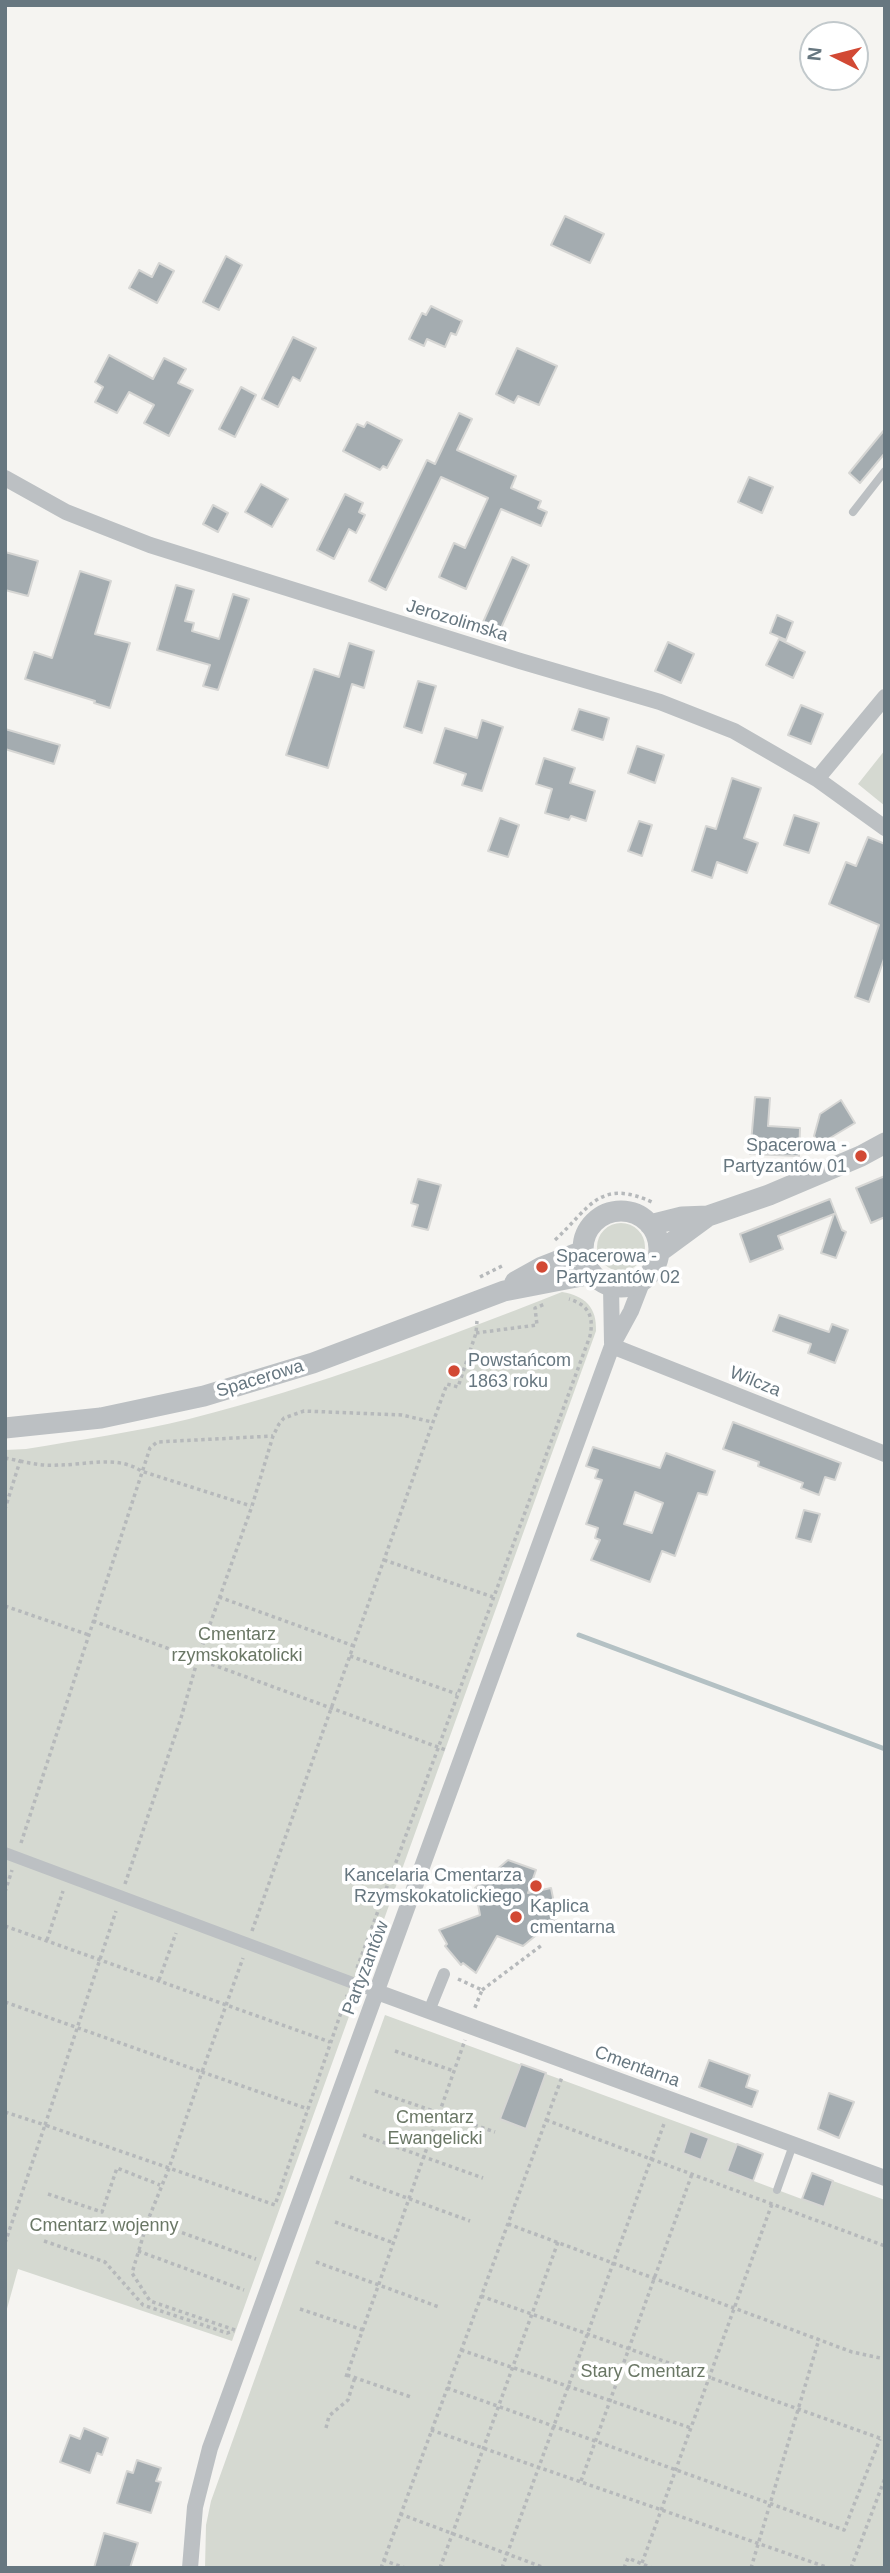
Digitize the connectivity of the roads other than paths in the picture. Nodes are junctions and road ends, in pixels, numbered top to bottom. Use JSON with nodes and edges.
{"nodes":[{"id":1,"x":885,"y":471,"type":"edge"},
{"id":2,"x":5,"y":478,"type":"edge"},
{"id":3,"x":853,"y":512,"type":"dead end"},
{"id":4,"x":884,"y":700,"type":"edge"},
{"id":5,"x":817,"y":779,"type":"junction"},
{"id":6,"x":885,"y":828,"type":"edge"},
{"id":7,"x":885,"y":1143,"type":"edge"},
{"id":8,"x":708,"y":1216,"type":"junction"},
{"id":9,"x":650,"y":1225,"type":"junction"},
{"id":10,"x":583,"y":1251,"type":"junction"},
{"id":11,"x":659,"y":1252,"type":"junction"},
{"id":12,"x":592,"y":1274,"type":"junction"},
{"id":13,"x":643,"y":1280,"type":"junction"},
{"id":14,"x":611,"y":1286,"type":"junction"},
{"id":15,"x":504,"y":1291,"type":"junction"},
{"id":16,"x":612,"y":1346,"type":"junction"},
{"id":17,"x":5,"y":1428,"type":"edge"},
{"id":18,"x":885,"y":1454,"type":"edge"},
{"id":19,"x":11,"y":1855,"type":"edge"},
{"id":20,"x":448,"y":1975,"type":"road end"},
{"id":21,"x":377,"y":1992,"type":"junction"},
{"id":22,"x":429,"y":2011,"type":"junction"},
{"id":23,"x":793,"y":2145,"type":"junction"},
{"id":24,"x":885,"y":2178,"type":"edge"},
{"id":25,"x":777,"y":2190,"type":"road end"},
{"id":26,"x":190,"y":2568,"type":"edge"}],
"edges":[{"from":1,"to":3,"type":"lane"},
{"from":2,"to":5,"type":"street","name":"Jerozolimska"},
{"from":4,"to":5,"type":"street"},
{"from":5,"to":6,"type":"street","name":"Jerozolimska"},
{"from":7,"to":8,"type":"street"},
{"from":8,"to":9,"type":"street"},
{"from":8,"to":11,"type":"street"},
{"from":9,"to":10,"type":"street"},
{"from":9,"to":11,"type":"street"},
{"from":10,"to":12,"type":"street"},
{"from":10,"to":15,"type":"street","name":"Spacerowa"},
{"from":11,"to":13,"type":"street"},
{"from":12,"to":14,"type":"street"},
{"from":12,"to":15,"type":"street","name":"Spacerowa"},
{"from":13,"to":14,"type":"street"},
{"from":13,"to":16,"type":"street","name":"Partyzantów"},
{"from":14,"to":16,"type":"street","name":"Partyzantów"},
{"from":15,"to":17,"type":"street","name":"Spacerowa"},
{"from":16,"to":18,"type":"street","name":"Wilcza"},
{"from":16,"to":21,"type":"street","name":"Partyzantów"},
{"from":19,"to":21,"type":"street"},
{"from":20,"to":22,"type":"street"},
{"from":21,"to":22,"type":"street","name":"Cmentarna"},
{"from":21,"to":26,"type":"street","name":"Partyzantów"},
{"from":22,"to":23,"type":"street","name":"Cmentarna"},
{"from":23,"to":24,"type":"street","name":"Cmentarna"},
{"from":23,"to":25,"type":"lane"}]}
